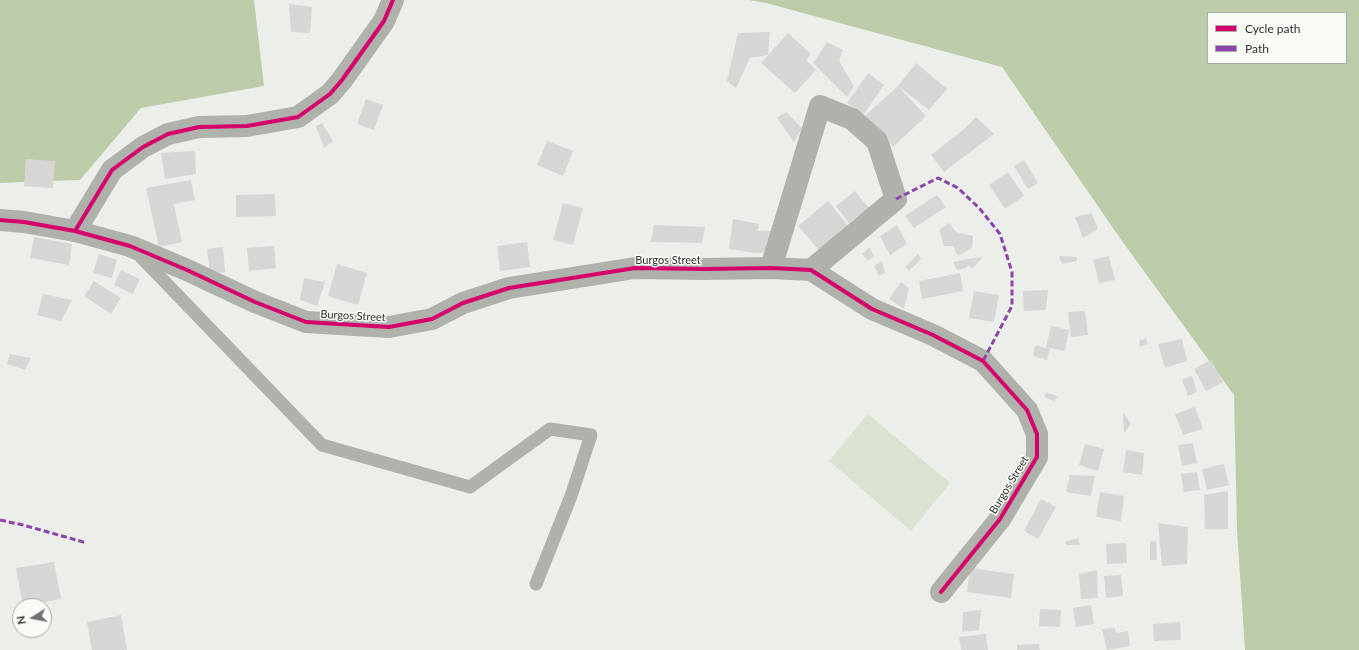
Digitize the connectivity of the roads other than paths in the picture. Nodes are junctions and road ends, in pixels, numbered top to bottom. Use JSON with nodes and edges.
{"nodes":[{"id":1,"x":393,"y":0,"type":"edge"},
{"id":2,"x":0,"y":220,"type":"edge"},
{"id":3,"x":74,"y":231,"type":"junction"},
{"id":4,"x":130,"y":246,"type":"junction"},
{"id":5,"x":771,"y":268,"type":"junction"},
{"id":6,"x":811,"y":270,"type":"junction"},
{"id":7,"x":536,"y":584,"type":"dead end"},
{"id":8,"x":940,"y":592,"type":"dead end"}],
"edges":[{"from":1,"to":3,"type":"street"},
{"from":2,"to":3,"type":"street"},
{"from":3,"to":4,"type":"street","name":"Burgos Street"},
{"from":4,"to":5,"type":"street","name":"Burgos Street"},
{"from":4,"to":7,"type":"lane"},
{"from":5,"to":6,"type":"street","name":"Burgos Street"},
{"from":5,"to":6,"type":"street"},
{"from":6,"to":8,"type":"street","name":"Burgos Street"}]}
